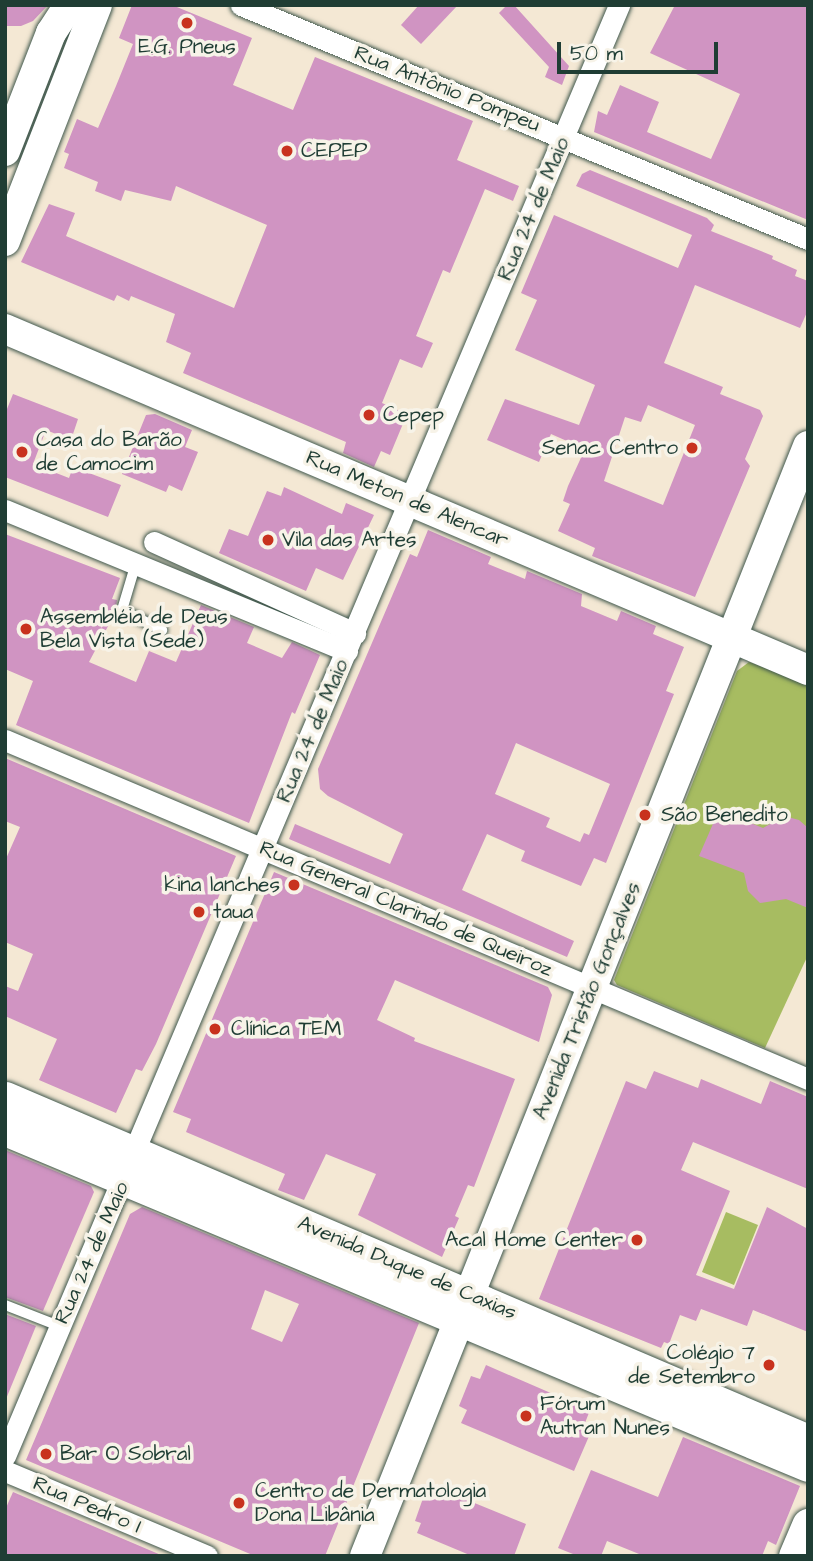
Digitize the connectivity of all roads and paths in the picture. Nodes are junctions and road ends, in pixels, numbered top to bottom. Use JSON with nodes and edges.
{"nodes":[{"id":1,"x":69,"y":5,"type":"edge"},
{"id":2,"x":97,"y":5,"type":"edge"},
{"id":3,"x":242,"y":5,"type":"edge"},
{"id":4,"x":619,"y":5,"type":"edge"},
{"id":5,"x":564,"y":136,"type":"junction"},
{"id":6,"x":5,"y":150,"type":"edge"},
{"id":7,"x":808,"y":240,"type":"edge"},
{"id":8,"x":5,"y":242,"type":"edge"},
{"id":9,"x":5,"y":329,"type":"edge"},
{"id":10,"x":808,"y":446,"type":"edge"},
{"id":11,"x":410,"y":500,"type":"junction"},
{"id":12,"x":5,"y":510,"type":"edge"},
{"id":13,"x":154,"y":542,"type":"dead end"},
{"id":14,"x":137,"y":560,"type":"junction"},
{"id":15,"x":162,"y":630,"type":"dead end"},
{"id":16,"x":732,"y":638,"type":"junction"},
{"id":17,"x":351,"y":642,"type":"junction"},
{"id":18,"x":808,"y":670,"type":"edge"},
{"id":19,"x":5,"y":740,"type":"edge"},
{"id":20,"x":262,"y":848,"type":"junction"},
{"id":21,"x":593,"y":988,"type":"junction"},
{"id":22,"x":808,"y":1079,"type":"edge"},
{"id":23,"x":5,"y":1098,"type":"edge"},
{"id":24,"x":5,"y":1129,"type":"edge"},
{"id":25,"x":130,"y":1165,"type":"junction"},
{"id":26,"x":5,"y":1305,"type":"edge"},
{"id":27,"x":464,"y":1306,"type":"junction"},
{"id":28,"x":59,"y":1326,"type":"junction"},
{"id":29,"x":808,"y":1441,"type":"edge"},
{"id":30,"x":5,"y":1456,"type":"edge"},
{"id":31,"x":808,"y":1465,"type":"edge"},
{"id":32,"x":5,"y":1471,"type":"edge"},
{"id":33,"x":808,"y":1525,"type":"edge"},
{"id":34,"x":207,"y":1556,"type":"edge"},
{"id":35,"x":365,"y":1556,"type":"edge"},
{"id":36,"x":795,"y":1556,"type":"edge"}],
"edges":[{"from":1,"to":6,"type":"street"},
{"from":2,"to":8,"type":"street"},
{"from":3,"to":5,"type":"street","name":"Rua Antônio Pompeu"},
{"from":4,"to":5,"type":"street","name":"Rua 24 de Maio"},
{"from":5,"to":7,"type":"street","name":"Rua Antônio Pompeu"},
{"from":5,"to":11,"type":"street","name":"Rua 24 de Maio"},
{"from":9,"to":11,"type":"street","name":"Rua Meton de Alencar"},
{"from":10,"to":16,"type":"street","name":"Avenida Tristão Gonçalves"},
{"from":11,"to":16,"type":"street","name":"Rua Meton de Alencar"},
{"from":11,"to":17,"type":"street","name":"Rua 24 de Maio"},
{"from":12,"to":14,"type":"street"},
{"from":13,"to":17,"type":"street"},
{"from":14,"to":15,"type":"lane"},
{"from":14,"to":17,"type":"street"},
{"from":16,"to":18,"type":"street","name":"Rua Meton de Alencar"},
{"from":16,"to":21,"type":"street","name":"Avenida Tristão Gonçalves"},
{"from":17,"to":20,"type":"street","name":"Rua 24 de Maio"},
{"from":19,"to":20,"type":"street","name":"Rua General Clarindo de Queiroz"},
{"from":20,"to":21,"type":"street","name":"Rua General Clarindo de Queiroz"},
{"from":20,"to":25,"type":"street","name":"Rua 24 de Maio"},
{"from":21,"to":22,"type":"street","name":"Rua General Clarindo de Queiroz"},
{"from":21,"to":27,"type":"street","name":"Avenida Tristão Gonçalves"},
{"from":23,"to":25,"type":"main road","name":"Avenida Duque de Caxias"},
{"from":24,"to":25,"type":"main road","name":"Avenida Duque de Caxias"},
{"from":25,"to":27,"type":"main road","name":"Avenida Duque de Caxias"},
{"from":25,"to":28,"type":"street","name":"Rua 24 de Maio"},
{"from":26,"to":28,"type":"lane"},
{"from":27,"to":29,"type":"main road","name":"Avenida Duque de Caxias"},
{"from":27,"to":31,"type":"main road","name":"Avenida Duque de Caxias"},
{"from":27,"to":35,"type":"street","name":"Avenida Tristão Gonçalves"},
{"from":28,"to":30,"type":"street","name":"Rua 24 de Maio"},
{"from":32,"to":34,"type":"street","name":"Rua Pedro I"},
{"from":33,"to":36,"type":"main road"}]}
